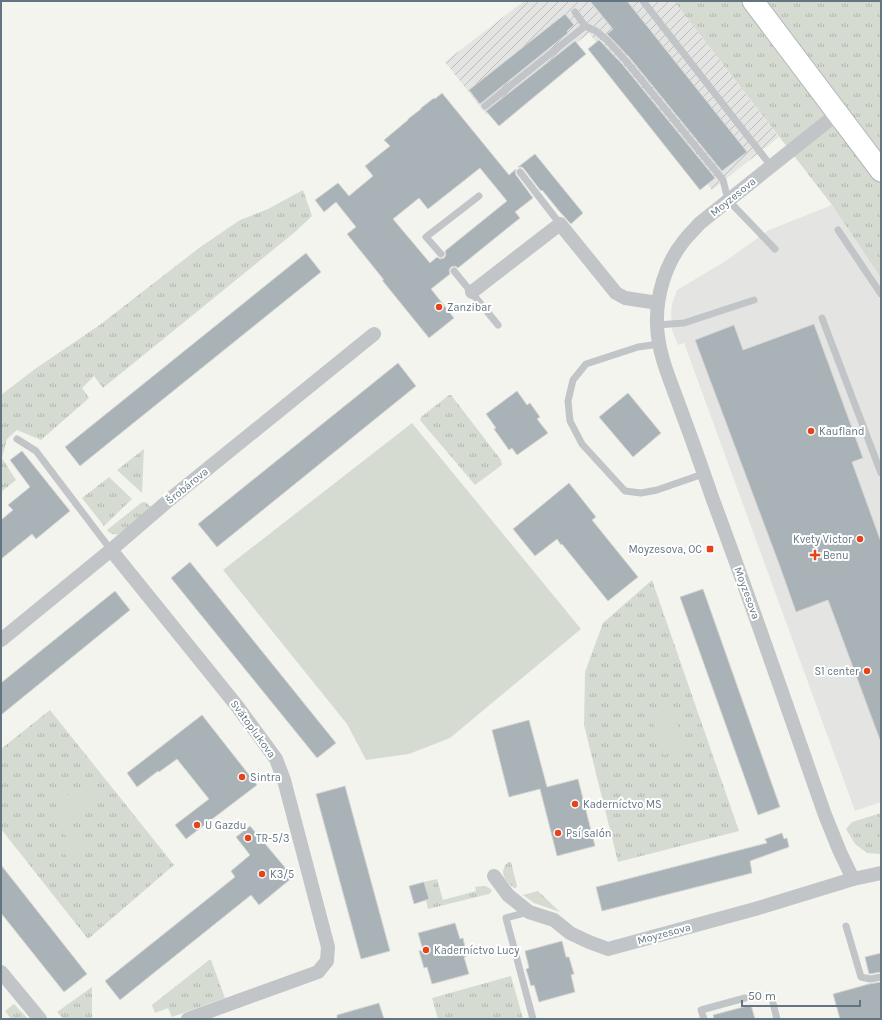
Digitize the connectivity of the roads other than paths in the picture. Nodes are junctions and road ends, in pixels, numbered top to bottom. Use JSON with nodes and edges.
{"nodes":[{"id":1,"x":643,"y":1,"type":"edge"},
{"id":2,"x":753,"y":1,"type":"edge"},
{"id":3,"x":575,"y":12,"type":"dead end"},
{"id":4,"x":585,"y":26,"type":"junction"},
{"id":5,"x":485,"y":106,"type":"dead end"},
{"id":6,"x":838,"y":113,"type":"junction"},
{"id":7,"x":771,"y":166,"type":"junction"},
{"id":8,"x":881,"y":171,"type":"edge"},
{"id":9,"x":520,"y":172,"type":"dead end"},
{"id":10,"x":479,"y":196,"type":"dead end"},
{"id":11,"x":728,"y":200,"type":"junction"},
{"id":12,"x":560,"y":224,"type":"junction"},
{"id":13,"x":838,"y":230,"type":"dead end"},
{"id":14,"x":775,"y":249,"type":"dead end"},
{"id":15,"x":441,"y":254,"type":"dead end"},
{"id":16,"x":454,"y":271,"type":"dead end"},
{"id":17,"x":472,"y":292,"type":"junction"},
{"id":18,"x":881,"y":294,"type":"edge"},
{"id":19,"x":754,"y":300,"type":"dead end"},
{"id":20,"x":658,"y":303,"type":"junction"},
{"id":21,"x":822,"y":318,"type":"dead end"},
{"id":22,"x":498,"y":325,"type":"dead end"},
{"id":23,"x":657,"y":325,"type":"junction"},
{"id":24,"x":374,"y":334,"type":"dead end"},
{"id":25,"x":659,"y":344,"type":"junction"},
{"id":26,"x":17,"y":439,"type":"dead end"},
{"id":27,"x":881,"y":473,"type":"edge"},
{"id":28,"x":703,"y":474,"type":"junction"},
{"id":29,"x":111,"y":550,"type":"junction"},
{"id":30,"x":1,"y":640,"type":"edge"},
{"id":31,"x":881,"y":873,"type":"edge"},
{"id":32,"x":494,"y":876,"type":"dead end"},
{"id":33,"x":854,"y":879,"type":"junction"},
{"id":34,"x":529,"y":912,"type":"junction"},
{"id":35,"x":846,"y":926,"type":"dead end"},
{"id":36,"x":1,"y":972,"type":"edge"},
{"id":37,"x":881,"y":976,"type":"edge"},
{"id":38,"x":745,"y":998,"type":"dead end"},
{"id":39,"x":773,"y":1003,"type":"dead end"},
{"id":40,"x":40,"y":1019,"type":"edge"},
{"id":41,"x":188,"y":1019,"type":"edge"},
{"id":42,"x":533,"y":1019,"type":"edge"},
{"id":43,"x":704,"y":1019,"type":"edge"},
{"id":44,"x":777,"y":1019,"type":"edge"}],
"edges":[{"from":1,"to":7,"type":"lane"},
{"from":2,"to":6,"type":"main road"},
{"from":3,"to":4,"type":"lane"},
{"from":4,"to":5,"type":"lane"},
{"from":4,"to":11,"type":"lane"},
{"from":6,"to":7,"type":"street","name":"Moyzesova"},
{"from":6,"to":8,"type":"main road"},
{"from":7,"to":11,"type":"street","name":"Moyzesova"},
{"from":9,"to":12,"type":"lane"},
{"from":10,"to":15,"type":"lane"},
{"from":11,"to":14,"type":"lane"},
{"from":11,"to":20,"type":"street","name":"Moyzesova"},
{"from":12,"to":17,"type":"street"},
{"from":12,"to":20,"type":"street"},
{"from":13,"to":18,"type":"lane"},
{"from":16,"to":17,"type":"lane"},
{"from":17,"to":22,"type":"lane"},
{"from":19,"to":23,"type":"lane"},
{"from":20,"to":23,"type":"street","name":"Moyzesova"},
{"from":21,"to":27,"type":"lane"},
{"from":23,"to":25,"type":"street","name":"Moyzesova"},
{"from":24,"to":29,"type":"street","name":"Šrobárova"},
{"from":25,"to":28,"type":"street","name":"Moyzesova"},
{"from":25,"to":28,"type":"lane"},
{"from":26,"to":29,"type":"lane","name":"Svätoplukova"},
{"from":28,"to":33,"type":"street","name":"Moyzesova"},
{"from":29,"to":30,"type":"street","name":"Šrobárova"},
{"from":29,"to":41,"type":"street","name":"Svätoplukova"},
{"from":31,"to":33,"type":"street","name":"Moyzesova"},
{"from":32,"to":34,"type":"street","name":"Moyzesova"},
{"from":33,"to":34,"type":"street","name":"Moyzesova"},
{"from":34,"to":42,"type":"lane"},
{"from":35,"to":37,"type":"lane"},
{"from":36,"to":40,"type":"street"},
{"from":38,"to":43,"type":"lane"},
{"from":39,"to":44,"type":"lane"}]}
